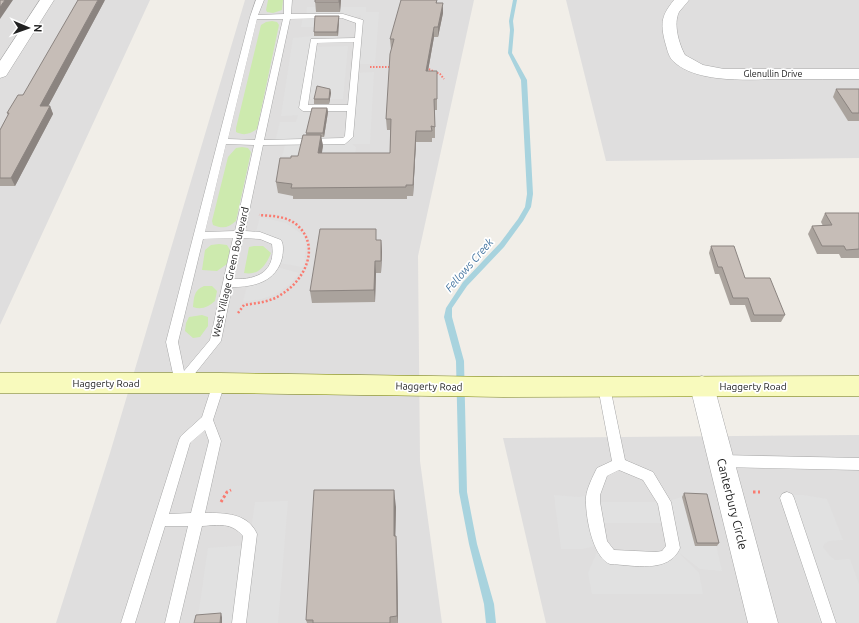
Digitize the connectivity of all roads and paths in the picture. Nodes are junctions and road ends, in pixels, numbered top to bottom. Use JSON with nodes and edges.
{"nodes":[{"id":1,"x":47,"y":0,"type":"edge"},
{"id":2,"x":260,"y":0,"type":"edge"},
{"id":3,"x":288,"y":0,"type":"edge"},
{"id":4,"x":682,"y":0,"type":"edge"},
{"id":5,"x":254,"y":17,"type":"junction"},
{"id":6,"x":287,"y":18,"type":"junction"},
{"id":7,"x":358,"y":40,"type":"junction"},
{"id":8,"x":356,"y":67,"type":"junction"},
{"id":9,"x":397,"y":67,"type":"edge"},
{"id":10,"x":419,"y":68,"type":"edge"},
{"id":11,"x":0,"y":73,"type":"edge"},
{"id":12,"x":859,"y":74,"type":"edge"},
{"id":13,"x":444,"y":79,"type":"dead end"},
{"id":14,"x":352,"y":108,"type":"junction"},
{"id":15,"x":224,"y":141,"type":"junction"},
{"id":16,"x":260,"y":142,"type":"junction"},
{"id":17,"x":239,"y":235,"type":"junction"},
{"id":18,"x":199,"y":236,"type":"junction"},
{"id":19,"x":228,"y":283,"type":"junction"},
{"id":20,"x":181,"y":382,"type":"junction"},
{"id":21,"x":0,"y":383,"type":"edge"},
{"id":22,"x":219,"y":383,"type":"junction"},
{"id":23,"x":604,"y":386,"type":"junction"},
{"id":24,"x":702,"y":386,"type":"junction"},
{"id":25,"x":859,"y":386,"type":"edge"},
{"id":26,"x":207,"y":420,"type":"junction"},
{"id":27,"x":721,"y":461,"type":"junction"},
{"id":28,"x":619,"y":464,"type":"junction"},
{"id":29,"x":859,"y":464,"type":"edge"},
{"id":30,"x":231,"y":490,"type":"dead end"},
{"id":31,"x":227,"y":492,"type":"dead end"},
{"id":32,"x":788,"y":498,"type":"dead end"},
{"id":33,"x":160,"y":520,"type":"junction"},
{"id":34,"x":197,"y":520,"type":"junction"},
{"id":35,"x":128,"y":623,"type":"edge"},
{"id":36,"x":172,"y":623,"type":"edge"},
{"id":37,"x":239,"y":623,"type":"edge"},
{"id":38,"x":762,"y":623,"type":"edge"},
{"id":39,"x":829,"y":623,"type":"edge"}],
"edges":[{"from":1,"to":11,"type":"street"},
{"from":2,"to":5,"type":"lane"},
{"from":3,"to":6,"type":"lane","name":"West Village Green Boulevard"},
{"from":4,"to":12,"type":"street","name":"Glenullin Drive"},
{"from":5,"to":6,"type":"lane"},
{"from":5,"to":15,"type":"lane"},
{"from":6,"to":7,"type":"lane"},
{"from":6,"to":16,"type":"lane","name":"West Village Green Boulevard"},
{"from":7,"to":8,"type":"lane"},
{"from":7,"to":14,"type":"lane"},
{"from":8,"to":9,"type":"path"},
{"from":8,"to":14,"type":"lane"},
{"from":10,"to":13,"type":"path"},
{"from":14,"to":16,"type":"lane"},
{"from":15,"to":16,"type":"lane"},
{"from":15,"to":18,"type":"lane"},
{"from":16,"to":17,"type":"lane","name":"West Village Green Boulevard"},
{"from":17,"to":18,"type":"lane"},
{"from":17,"to":19,"type":"lane","name":"West Village Green Boulevard"},
{"from":17,"to":19,"type":"lane"},
{"from":18,"to":20,"type":"lane"},
{"from":19,"to":20,"type":"lane","name":"West Village Green Boulevard"},
{"from":20,"to":21,"type":"main road","name":"Haggerty Road"},
{"from":20,"to":22,"type":"main road","name":"Haggerty Road"},
{"from":22,"to":23,"type":"main road","name":"Haggerty Road"},
{"from":22,"to":26,"type":"lane"},
{"from":23,"to":24,"type":"main road","name":"Haggerty Road"},
{"from":23,"to":28,"type":"lane"},
{"from":24,"to":25,"type":"main road","name":"Haggerty Road"},
{"from":24,"to":27,"type":"street","name":"Canterbury Circle"},
{"from":26,"to":33,"type":"lane"},
{"from":26,"to":34,"type":"lane"},
{"from":27,"to":29,"type":"lane"},
{"from":27,"to":38,"type":"street","name":"Canterbury Circle"},
{"from":28,"to":28,"type":"lane"},
{"from":30,"to":31,"type":"path"},
{"from":32,"to":39,"type":"lane"},
{"from":33,"to":34,"type":"lane"},
{"from":33,"to":35,"type":"lane"},
{"from":34,"to":36,"type":"lane"},
{"from":34,"to":37,"type":"lane"}]}
